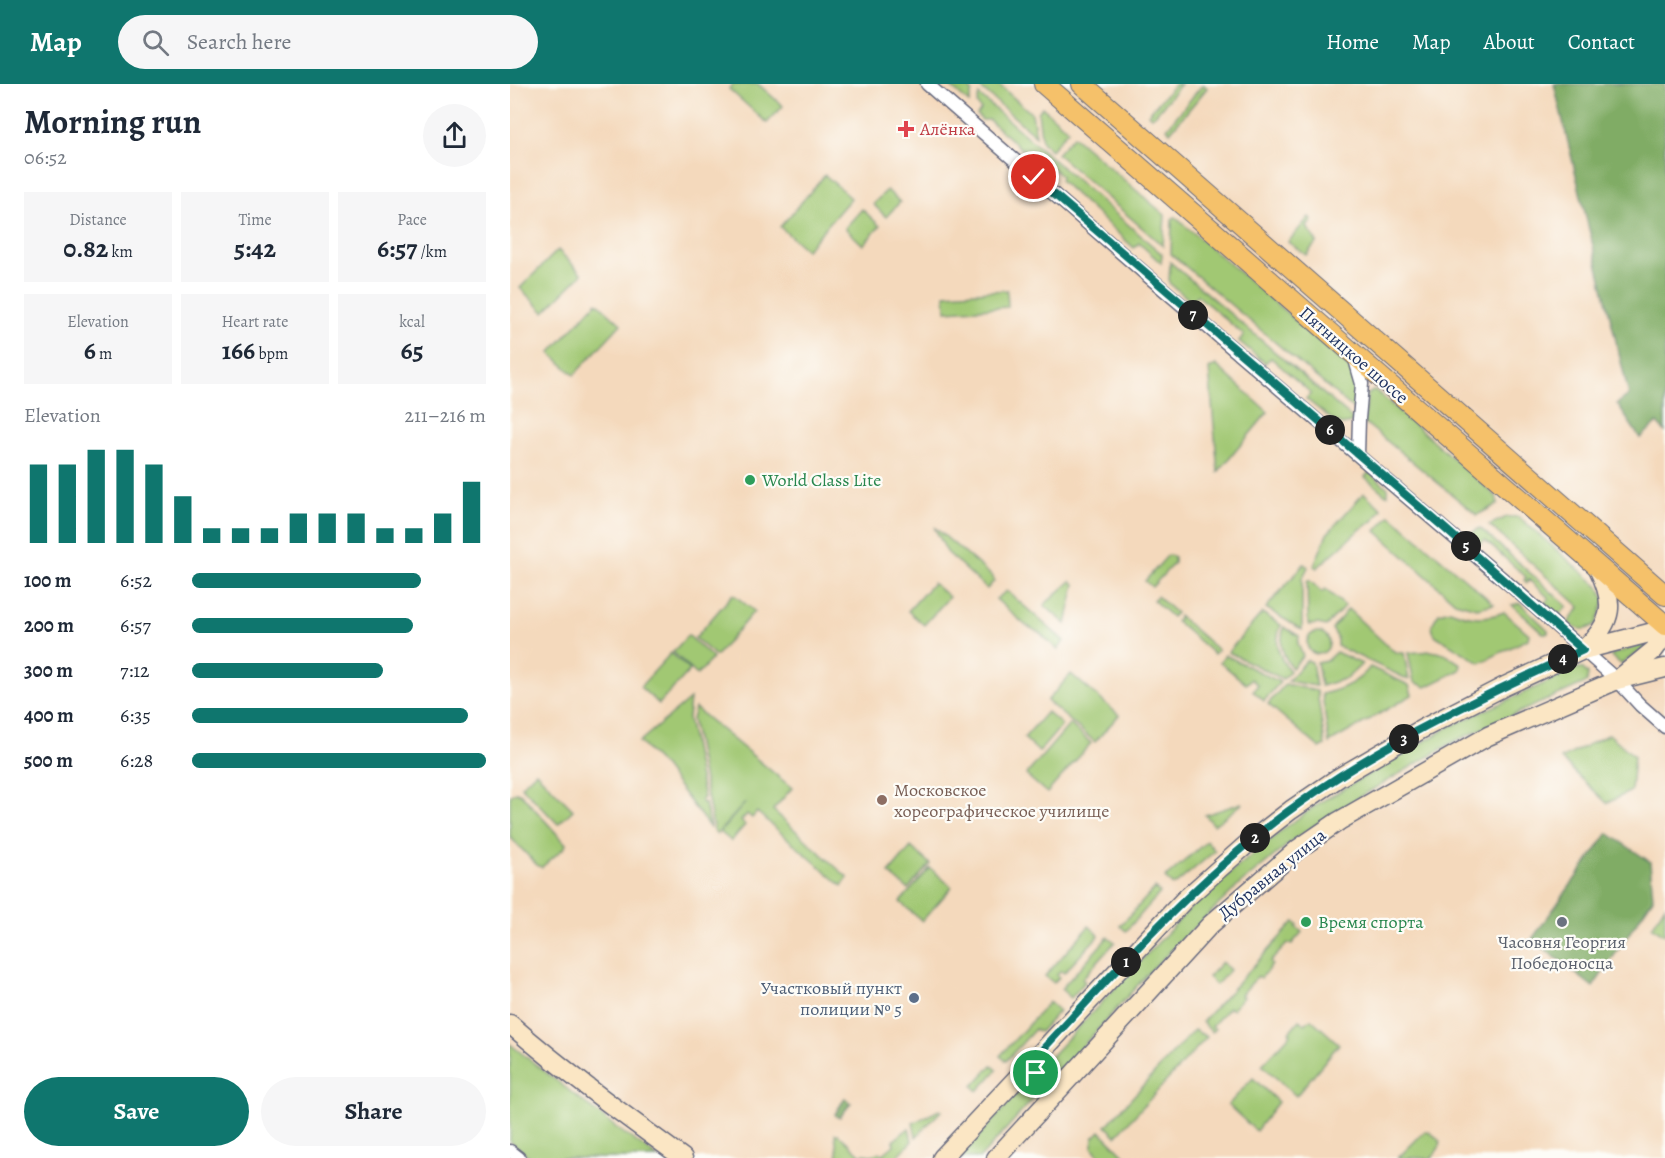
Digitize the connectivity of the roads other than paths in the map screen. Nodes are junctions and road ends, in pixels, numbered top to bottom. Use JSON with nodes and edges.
{"nodes":[{"id":1,"x":927,"y":84,"type":"edge"},
{"id":2,"x":1044,"y":84,"type":"edge"},
{"id":3,"x":1082,"y":84,"type":"edge"},
{"id":4,"x":1352,"y":353,"type":"junction"},
{"id":5,"x":1358,"y":454,"type":"junction"},
{"id":6,"x":1598,"y":568,"type":"junction"},
{"id":7,"x":1665,"y":595,"type":"edge"},
{"id":8,"x":1665,"y":627,"type":"edge"},
{"id":9,"x":1665,"y":635,"type":"edge"},
{"id":10,"x":1583,"y":650,"type":"junction"},
{"id":11,"x":1665,"y":668,"type":"edge"},
{"id":12,"x":1617,"y":681,"type":"junction"},
{"id":13,"x":1665,"y":727,"type":"edge"},
{"id":14,"x":510,"y":1024,"type":"edge"},
{"id":15,"x":1017,"y":1077,"type":"junction"},
{"id":16,"x":1045,"y":1103,"type":"junction"},
{"id":17,"x":510,"y":1151,"type":"edge"},
{"id":18,"x":519,"y":1158,"type":"edge"},
{"id":19,"x":683,"y":1158,"type":"edge"},
{"id":20,"x":942,"y":1158,"type":"edge"},
{"id":21,"x":996,"y":1158,"type":"edge"}],
"edges":[{"from":1,"to":5,"type":"street"},
{"from":2,"to":4,"type":"main road","name":"Пятницкое шоссе"},
{"from":3,"to":7,"type":"main road","name":"Пятницкое шоссе"},
{"from":4,"to":5,"type":"street"},
{"from":4,"to":6,"type":"main road","name":"Пятницкое шоссе"},
{"from":5,"to":10,"type":"street"},
{"from":6,"to":8,"type":"main road","name":"Пятницкое шоссе"},
{"from":6,"to":10,"type":"main road"},
{"from":8,"to":10,"type":"main road","name":"Дубравная улица"},
{"from":9,"to":12,"type":"main road","name":"Дубравная улица"},
{"from":10,"to":12,"type":"street"},
{"from":10,"to":15,"type":"main road","name":"Дубравная улица"},
{"from":11,"to":12,"type":"main road","name":"Дубравная улица"},
{"from":12,"to":13,"type":"street"},
{"from":12,"to":16,"type":"main road","name":"Дубравная улица"},
{"from":14,"to":19,"type":"main road"},
{"from":15,"to":16,"type":"street"},
{"from":15,"to":20,"type":"main road","name":"Дубравная улица"},
{"from":16,"to":21,"type":"main road","name":"Дубравная улица"},
{"from":17,"to":18,"type":"street"}]}
